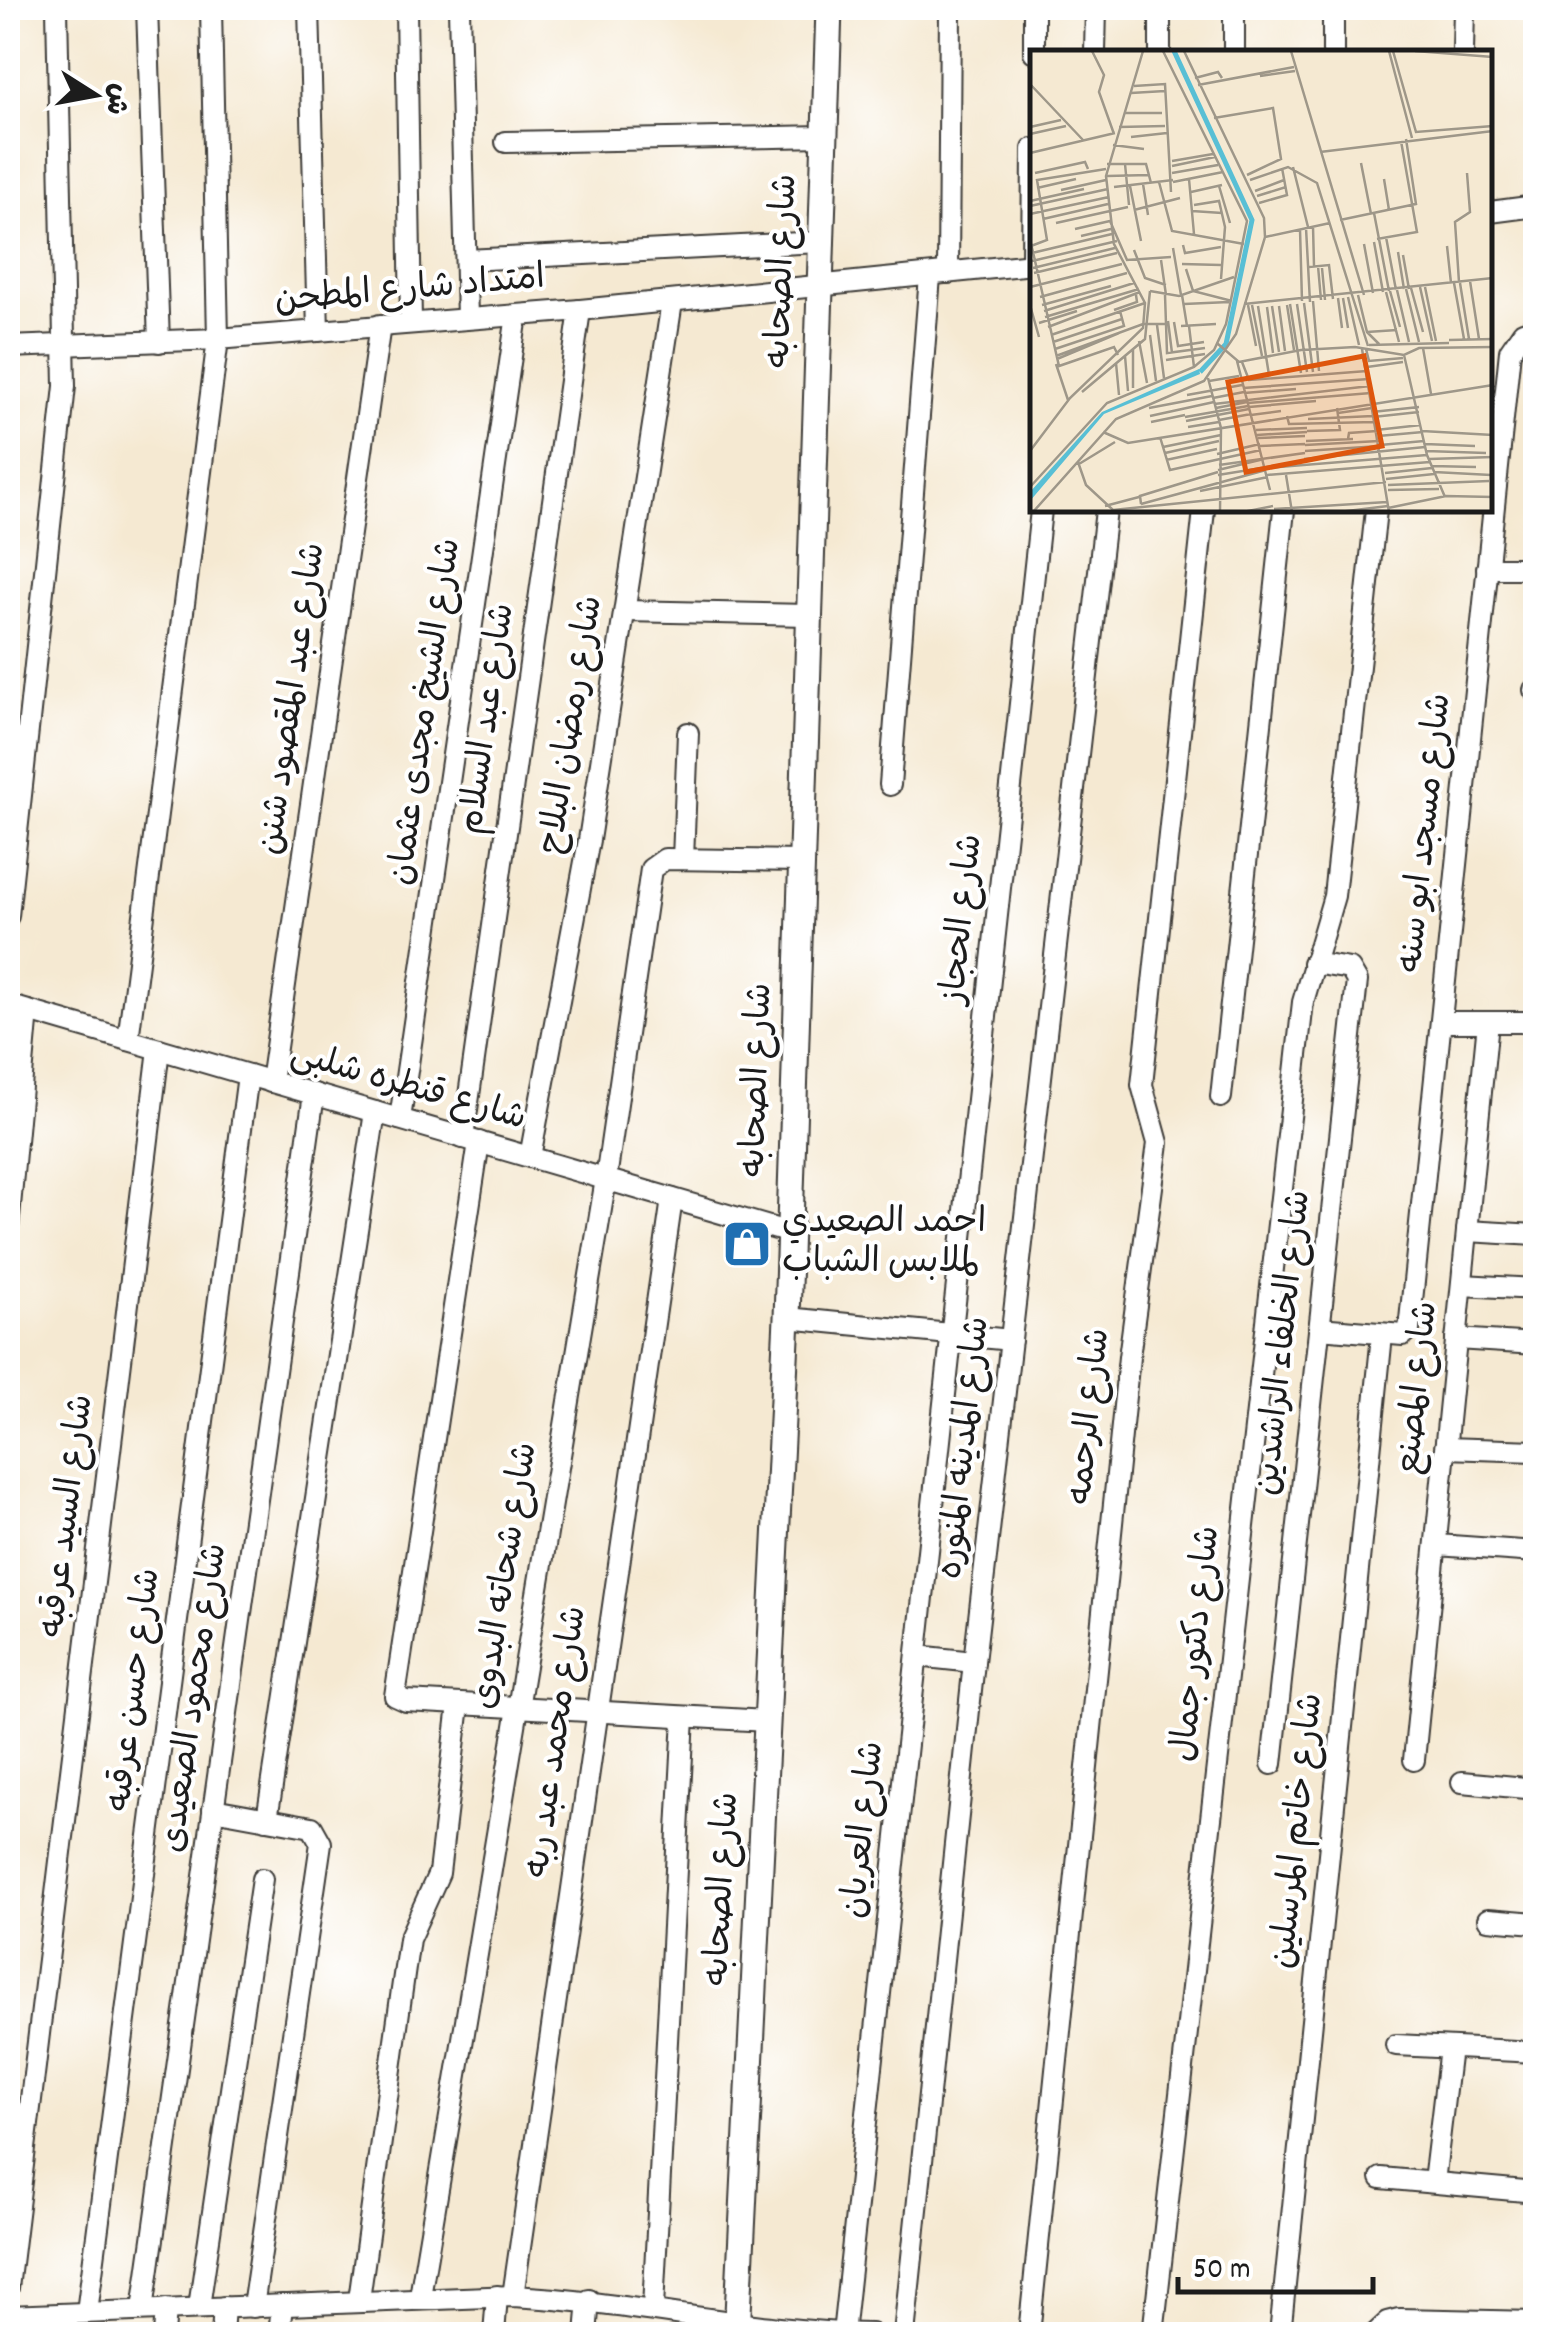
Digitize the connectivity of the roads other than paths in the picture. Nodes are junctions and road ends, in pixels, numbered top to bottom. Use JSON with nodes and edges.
{"nodes":[{"id":1,"x":56,"y":8,"type":"edge"},
{"id":2,"x":146,"y":8,"type":"edge"},
{"id":3,"x":211,"y":8,"type":"edge"},
{"id":4,"x":309,"y":8,"type":"edge"},
{"id":5,"x":406,"y":8,"type":"edge"},
{"id":6,"x":459,"y":8,"type":"edge"},
{"id":7,"x":829,"y":8,"type":"edge"},
{"id":8,"x":950,"y":8,"type":"edge"},
{"id":9,"x":1034,"y":8,"type":"edge"},
{"id":10,"x":1096,"y":8,"type":"edge"},
{"id":11,"x":1160,"y":8,"type":"edge"},
{"id":12,"x":1234,"y":8,"type":"edge"},
{"id":13,"x":1333,"y":8,"type":"edge"},
{"id":14,"x":1464,"y":8,"type":"edge"},
{"id":15,"x":1034,"y":50,"type":"edge"},
{"id":16,"x":1095,"y":50,"type":"edge"},
{"id":17,"x":1160,"y":50,"type":"edge"},
{"id":18,"x":1234,"y":50,"type":"edge"},
{"id":19,"x":1333,"y":50,"type":"edge"},
{"id":20,"x":1463,"y":50,"type":"edge"},
{"id":21,"x":824,"y":136,"type":"junction"},
{"id":22,"x":506,"y":142,"type":"dead end"},
{"id":23,"x":1536,"y":206,"type":"edge"},
{"id":24,"x":1493,"y":212,"type":"edge"},
{"id":25,"x":820,"y":242,"type":"junction"},
{"id":26,"x":466,"y":260,"type":"junction"},
{"id":27,"x":1030,"y":264,"type":"edge"},
{"id":28,"x":939,"y":274,"type":"junction"},
{"id":29,"x":818,"y":288,"type":"junction"},
{"id":30,"x":672,"y":302,"type":"junction"},
{"id":31,"x":580,"y":310,"type":"junction"},
{"id":32,"x":517,"y":314,"type":"junction"},
{"id":33,"x":467,"y":318,"type":"junction"},
{"id":34,"x":410,"y":322,"type":"junction"},
{"id":35,"x":380,"y":325,"type":"junction"},
{"id":36,"x":1536,"y":328,"type":"edge"},
{"id":37,"x":318,"y":331,"type":"junction"},
{"id":38,"x":218,"y":339,"type":"junction"},
{"id":39,"x":159,"y":342,"type":"junction"},
{"id":40,"x":8,"y":347,"type":"edge"},
{"id":41,"x":66,"y":347,"type":"junction"},
{"id":42,"x":1493,"y":511,"type":"edge"},
{"id":43,"x":1040,"y":512,"type":"edge"},
{"id":44,"x":1106,"y":512,"type":"edge"},
{"id":45,"x":1204,"y":512,"type":"edge"},
{"id":46,"x":1284,"y":512,"type":"edge"},
{"id":47,"x":1376,"y":512,"type":"edge"},
{"id":48,"x":1493,"y":512,"type":"edge"},
{"id":49,"x":1487,"y":568,"type":"junction"},
{"id":50,"x":1536,"y":568,"type":"edge"},
{"id":51,"x":624,"y":611,"type":"junction"},
{"id":52,"x":808,"y":615,"type":"junction"},
{"id":53,"x":688,"y":733,"type":"dead end"},
{"id":54,"x":890,"y":785,"type":"dead end"},
{"id":55,"x":683,"y":859,"type":"junction"},
{"id":56,"x":800,"y":861,"type":"junction"},
{"id":57,"x":8,"y":916,"type":"edge"},
{"id":58,"x":1313,"y":963,"type":"junction"},
{"id":59,"x":18,"y":1008,"type":"edge"},
{"id":60,"x":1440,"y":1022,"type":"junction"},
{"id":61,"x":1488,"y":1022,"type":"junction"},
{"id":62,"x":1536,"y":1022,"type":"edge"},
{"id":63,"x":128,"y":1040,"type":"junction"},
{"id":64,"x":159,"y":1049,"type":"junction"},
{"id":65,"x":248,"y":1075,"type":"junction"},
{"id":66,"x":271,"y":1082,"type":"junction"},
{"id":67,"x":314,"y":1094,"type":"junction"},
{"id":68,"x":1221,"y":1098,"type":"dead end"},
{"id":69,"x":375,"y":1112,"type":"junction"},
{"id":70,"x":400,"y":1119,"type":"junction"},
{"id":71,"x":471,"y":1140,"type":"junction"},
{"id":72,"x":530,"y":1157,"type":"junction"},
{"id":73,"x":606,"y":1179,"type":"junction"},
{"id":74,"x":672,"y":1199,"type":"junction"},
{"id":75,"x":8,"y":1228,"type":"edge"},
{"id":76,"x":1467,"y":1231,"type":"junction"},
{"id":77,"x":790,"y":1234,"type":"junction"},
{"id":78,"x":1536,"y":1235,"type":"edge"},
{"id":79,"x":1462,"y":1285,"type":"junction"},
{"id":80,"x":1536,"y":1289,"type":"edge"},
{"id":81,"x":787,"y":1318,"type":"junction"},
{"id":82,"x":1319,"y":1328,"type":"junction"},
{"id":83,"x":952,"y":1334,"type":"junction"},
{"id":84,"x":1382,"y":1335,"type":"junction"},
{"id":85,"x":1456,"y":1339,"type":"junction"},
{"id":86,"x":1011,"y":1340,"type":"junction"},
{"id":87,"x":1536,"y":1344,"type":"edge"},
{"id":88,"x":1445,"y":1448,"type":"junction"},
{"id":89,"x":1536,"y":1451,"type":"edge"},
{"id":90,"x":1437,"y":1546,"type":"junction"},
{"id":91,"x":1536,"y":1552,"type":"edge"},
{"id":92,"x":917,"y":1656,"type":"junction"},
{"id":93,"x":974,"y":1662,"type":"junction"},
{"id":94,"x":459,"y":1704,"type":"junction"},
{"id":95,"x":518,"y":1708,"type":"junction"},
{"id":96,"x":595,"y":1713,"type":"junction"},
{"id":97,"x":684,"y":1717,"type":"junction"},
{"id":98,"x":767,"y":1721,"type":"junction"},
{"id":99,"x":1414,"y":1760,"type":"dead end"},
{"id":100,"x":1272,"y":1764,"type":"dead end"},
{"id":101,"x":1462,"y":1782,"type":"dead end"},
{"id":102,"x":1536,"y":1789,"type":"edge"},
{"id":103,"x":213,"y":1809,"type":"junction"},
{"id":104,"x":267,"y":1819,"type":"junction"},
{"id":105,"x":262,"y":1879,"type":"dead end"},
{"id":106,"x":1488,"y":1919,"type":"dead end"},
{"id":107,"x":1536,"y":1923,"type":"edge"},
{"id":108,"x":1396,"y":2045,"type":"dead end"},
{"id":109,"x":1450,"y":2048,"type":"junction"},
{"id":110,"x":1536,"y":2052,"type":"edge"},
{"id":111,"x":1381,"y":2178,"type":"dead end"},
{"id":112,"x":1434,"y":2182,"type":"junction"},
{"id":113,"x":1536,"y":2192,"type":"edge"},
{"id":114,"x":8,"y":2288,"type":"edge"},
{"id":115,"x":505,"y":2296,"type":"junction"},
{"id":116,"x":420,"y":2297,"type":"junction"},
{"id":117,"x":359,"y":2300,"type":"junction"},
{"id":118,"x":589,"y":2300,"type":"junction"},
{"id":119,"x":282,"y":2305,"type":"junction"},
{"id":120,"x":199,"y":2307,"type":"junction"},
{"id":121,"x":224,"y":2307,"type":"junction"},
{"id":122,"x":254,"y":2307,"type":"junction"},
{"id":123,"x":166,"y":2308,"type":"junction"},
{"id":124,"x":653,"y":2308,"type":"junction"},
{"id":125,"x":143,"y":2310,"type":"junction"},
{"id":126,"x":88,"y":2312,"type":"junction"},
{"id":127,"x":14,"y":2322,"type":"edge"},
{"id":128,"x":1536,"y":2322,"type":"edge"},
{"id":129,"x":738,"y":2328,"type":"edge"},
{"id":130,"x":164,"y":2334,"type":"edge"},
{"id":131,"x":222,"y":2334,"type":"edge"},
{"id":132,"x":279,"y":2334,"type":"edge"},
{"id":133,"x":494,"y":2334,"type":"edge"},
{"id":134,"x":586,"y":2334,"type":"edge"},
{"id":135,"x":843,"y":2334,"type":"edge"},
{"id":136,"x":871,"y":2334,"type":"edge"},
{"id":137,"x":904,"y":2334,"type":"edge"},
{"id":138,"x":1029,"y":2334,"type":"edge"},
{"id":139,"x":1153,"y":2334,"type":"edge"},
{"id":140,"x":1280,"y":2334,"type":"edge"},
{"id":141,"x":1375,"y":2334,"type":"edge"}],
"edges":[{"from":1,"to":41,"type":"street"},
{"from":2,"to":39,"type":"street"},
{"from":3,"to":38,"type":"street"},
{"from":4,"to":37,"type":"street"},
{"from":5,"to":34,"type":"street"},
{"from":6,"to":26,"type":"street"},
{"from":7,"to":21,"type":"street","name":"شارع الصحابه"},
{"from":8,"to":28,"type":"street"},
{"from":9,"to":15,"type":"street"},
{"from":10,"to":16,"type":"street"},
{"from":11,"to":17,"type":"street"},
{"from":12,"to":18,"type":"street"},
{"from":13,"to":19,"type":"street"},
{"from":14,"to":20,"type":"street"},
{"from":21,"to":22,"type":"street"},
{"from":21,"to":25,"type":"street","name":"شارع الصحابه"},
{"from":23,"to":24,"type":"street"},
{"from":25,"to":26,"type":"street"},
{"from":25,"to":29,"type":"street","name":"شارع الصحابه"},
{"from":26,"to":33,"type":"street"},
{"from":27,"to":28,"type":"street","name":"امتداد شارع المطحن"},
{"from":28,"to":29,"type":"street","name":"امتداد شارع المطحن"},
{"from":28,"to":54,"type":"street"},
{"from":29,"to":30,"type":"street","name":"امتداد شارع المطحن"},
{"from":29,"to":52,"type":"street","name":"شارع الصحابه"},
{"from":30,"to":31,"type":"street","name":"امتداد شارع المطحن"},
{"from":30,"to":51,"type":"street","name":"شارع رمضان البلاح"},
{"from":31,"to":32,"type":"street","name":"امتداد شارع المطحن"},
{"from":31,"to":71,"type":"street","name":"شارع عبد السلام"},
{"from":32,"to":33,"type":"street","name":"امتداد شارع المطحن"},
{"from":32,"to":70,"type":"street","name":"شارع الشيخ مجدى عثمان"},
{"from":33,"to":34,"type":"street","name":"امتداد شارع المطحن"},
{"from":34,"to":35,"type":"street","name":"امتداد شارع المطحن"},
{"from":35,"to":37,"type":"street","name":"امتداد شارع المطحن"},
{"from":35,"to":66,"type":"street","name":"شارع عبد المقصود شنن"},
{"from":36,"to":42,"type":"street","name":"شارع مسجد ابو سنه"},
{"from":37,"to":38,"type":"street","name":"امتداد شارع المطحن"},
{"from":38,"to":39,"type":"street","name":"امتداد شارع المطحن"},
{"from":38,"to":63,"type":"street"},
{"from":39,"to":41,"type":"street","name":"امتداد شارع المطحن"},
{"from":40,"to":41,"type":"street","name":"امتداد شارع المطحن"},
{"from":41,"to":57,"type":"street"},
{"from":43,"to":83,"type":"street","name":"شارع الحجاز"},
{"from":44,"to":86,"type":"street","name":"شارع المدينه المنوره"},
{"from":45,"to":138,"type":"street","name":"شارع الرحمه"},
{"from":46,"to":68,"type":"street"},
{"from":47,"to":58,"type":"street","name":"شارع دكتور جمال"},
{"from":48,"to":49,"type":"street","name":"شارع مسجد ابو سنه"},
{"from":49,"to":50,"type":"street"},
{"from":49,"to":60,"type":"street","name":"شارع مسجد ابو سنه"},
{"from":51,"to":52,"type":"street"},
{"from":51,"to":72,"type":"street","name":"شارع رمضان البلاح"},
{"from":52,"to":56,"type":"street","name":"شارع الصحابه"},
{"from":53,"to":55,"type":"street"},
{"from":55,"to":56,"type":"street"},
{"from":55,"to":73,"type":"street","name":"شارع شحاته البدوى"},
{"from":56,"to":77,"type":"street","name":"شارع الصحابه"},
{"from":58,"to":82,"type":"street","name":"شارع الخلفاء الراشدين"},
{"from":58,"to":139,"type":"street","name":"شارع دكتور جمال"},
{"from":59,"to":63,"type":"street","name":"شارع قنطره شلبى"},
{"from":59,"to":75,"type":"street"},
{"from":60,"to":61,"type":"street"},
{"from":60,"to":84,"type":"street","name":"شارع مسجد ابو سنه"},
{"from":61,"to":62,"type":"street"},
{"from":61,"to":76,"type":"street","name":"شارع المصنع"},
{"from":63,"to":64,"type":"street","name":"شارع قنطره شلبى"},
{"from":64,"to":65,"type":"street","name":"شارع قنطره شلبى"},
{"from":64,"to":114,"type":"street","name":"شارع السيد عرقبه"},
{"from":65,"to":66,"type":"street","name":"شارع قنطره شلبى"},
{"from":65,"to":126,"type":"street","name":"شارع حسن عرقبه"},
{"from":66,"to":67,"type":"street","name":"شارع قنطره شلبى"},
{"from":67,"to":69,"type":"street","name":"شارع قنطره شلبى"},
{"from":67,"to":103,"type":"street","name":"شارع محمود الصعيدى"},
{"from":69,"to":70,"type":"street","name":"شارع قنطره شلبى"},
{"from":69,"to":104,"type":"street"},
{"from":70,"to":71,"type":"street","name":"شارع قنطره شلبى"},
{"from":71,"to":72,"type":"street","name":"شارع قنطره شلبى"},
{"from":71,"to":94,"type":"street","name":"شارع عبد السلام"},
{"from":72,"to":73,"type":"street","name":"شارع قنطره شلبى"},
{"from":73,"to":74,"type":"street","name":"شارع قنطره شلبى"},
{"from":73,"to":95,"type":"street","name":"شارع شحاته البدوى"},
{"from":74,"to":77,"type":"street","name":"شارع قنطره شلبى"},
{"from":74,"to":96,"type":"street","name":"شارع محمد عبد ربه"},
{"from":76,"to":78,"type":"street"},
{"from":76,"to":79,"type":"street","name":"شارع المصنع"},
{"from":77,"to":81,"type":"street","name":"شارع الصحابه"},
{"from":79,"to":80,"type":"street"},
{"from":79,"to":85,"type":"street","name":"شارع المصنع"},
{"from":81,"to":83,"type":"street"},
{"from":81,"to":98,"type":"street","name":"شارع الصحابه"},
{"from":82,"to":84,"type":"street"},
{"from":82,"to":100,"type":"street","name":"شارع الخلفاء الراشدين"},
{"from":83,"to":86,"type":"street"},
{"from":83,"to":92,"type":"street","name":"شارع العريان"},
{"from":84,"to":140,"type":"street","name":"شارع خاتم المرسلين"},
{"from":85,"to":87,"type":"street"},
{"from":85,"to":88,"type":"street","name":"شارع المصنع"},
{"from":86,"to":93,"type":"street","name":"شارع المدينه المنوره"},
{"from":88,"to":89,"type":"street"},
{"from":88,"to":90,"type":"street","name":"شارع المصنع"},
{"from":90,"to":91,"type":"street"},
{"from":90,"to":99,"type":"street","name":"شارع المصنع"},
{"from":92,"to":93,"type":"street"},
{"from":92,"to":135,"type":"street","name":"شارع العريان"},
{"from":93,"to":137,"type":"street","name":"شارع المدينه المنوره"},
{"from":94,"to":95,"type":"street"},
{"from":94,"to":117,"type":"street"},
{"from":95,"to":96,"type":"street"},
{"from":95,"to":116,"type":"street","name":"شارع شحاته البدوى"},
{"from":96,"to":97,"type":"street"},
{"from":96,"to":115,"type":"street","name":"شارع محمد عبد ربه"},
{"from":97,"to":98,"type":"street"},
{"from":97,"to":124,"type":"street"},
{"from":98,"to":129,"type":"street","name":"شارع الصحابه"},
{"from":101,"to":102,"type":"street"},
{"from":103,"to":104,"type":"street"},
{"from":103,"to":125,"type":"street","name":"شارع محمود الصعيدى"},
{"from":104,"to":122,"type":"street"},
{"from":105,"to":120,"type":"street"},
{"from":106,"to":107,"type":"street"},
{"from":108,"to":109,"type":"street"},
{"from":109,"to":110,"type":"street"},
{"from":109,"to":112,"type":"street"},
{"from":111,"to":112,"type":"street"},
{"from":112,"to":113,"type":"street"},
{"from":115,"to":116,"type":"street"},
{"from":115,"to":118,"type":"street"},
{"from":115,"to":133,"type":"street","name":"شارع محمد عبد ربه"},
{"from":116,"to":117,"type":"street"},
{"from":117,"to":119,"type":"street"},
{"from":118,"to":124,"type":"street"},
{"from":118,"to":134,"type":"street"},
{"from":119,"to":122,"type":"street"},
{"from":119,"to":132,"type":"street"},
{"from":120,"to":121,"type":"street"},
{"from":120,"to":123,"type":"street"},
{"from":121,"to":122,"type":"street"},
{"from":121,"to":131,"type":"street"},
{"from":123,"to":125,"type":"street"},
{"from":123,"to":130,"type":"street"},
{"from":124,"to":129,"type":"street"},
{"from":125,"to":126,"type":"street"},
{"from":126,"to":127,"type":"street"},
{"from":128,"to":141,"type":"street"},
{"from":129,"to":135,"type":"street"},
{"from":135,"to":136,"type":"street"}]}
